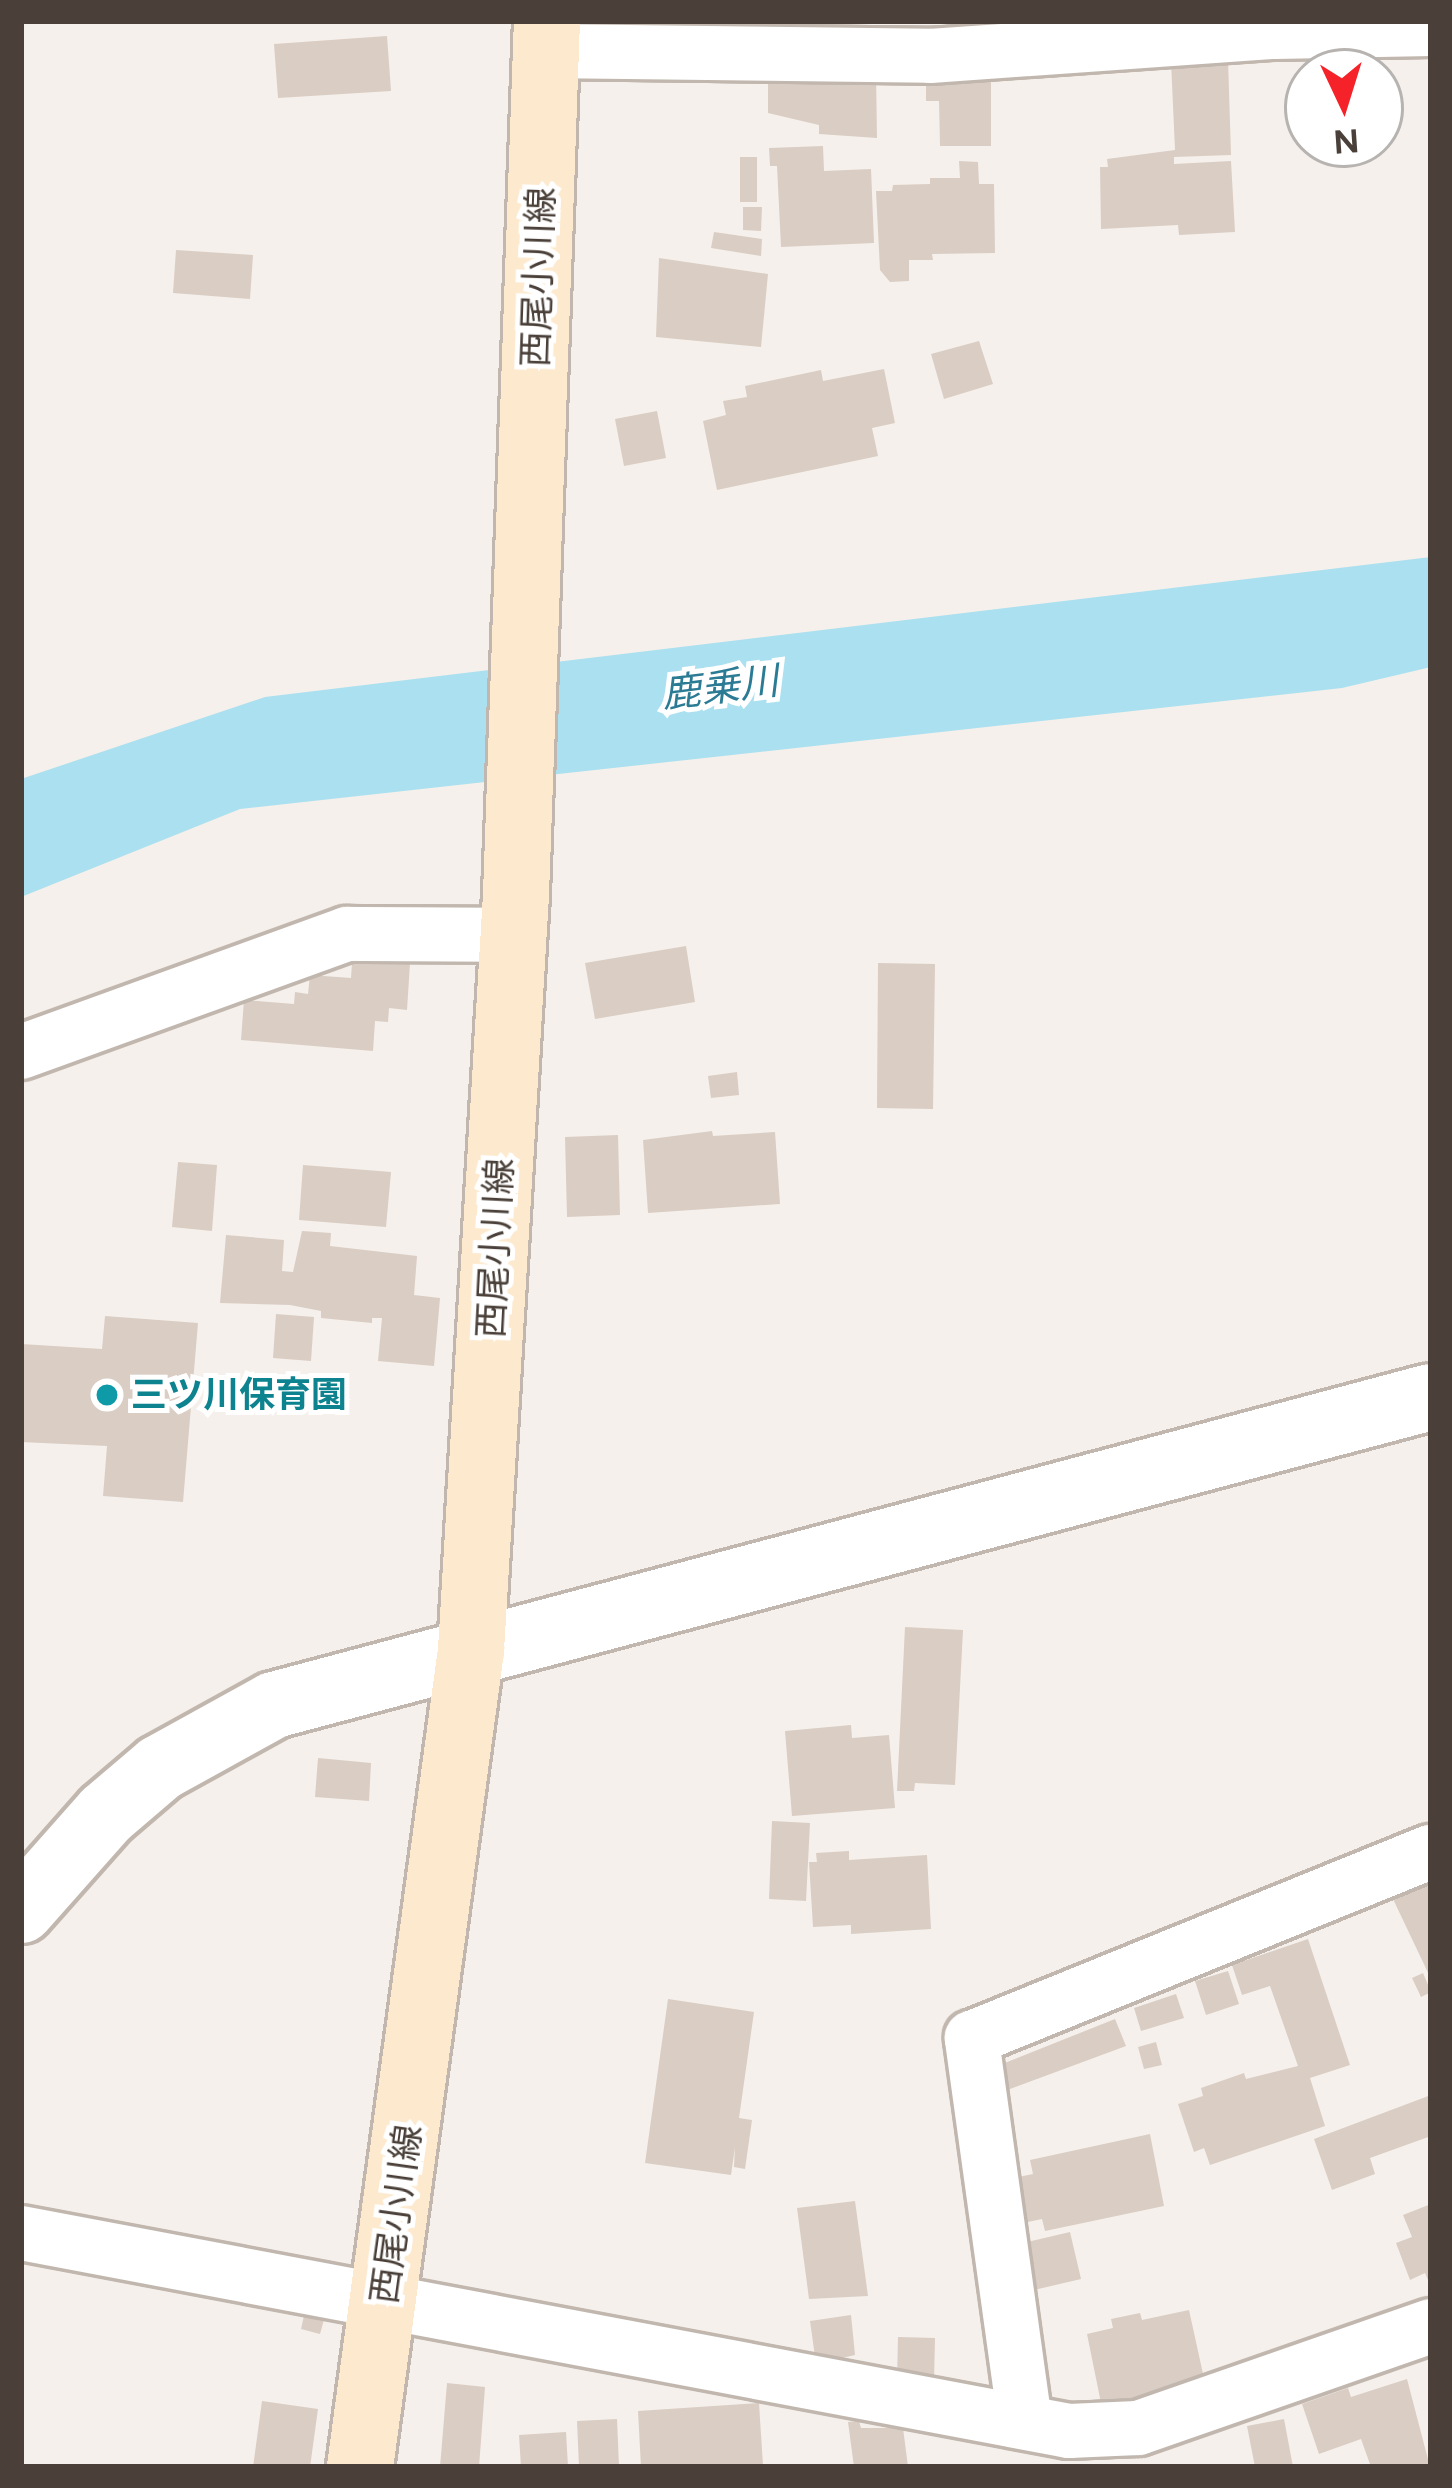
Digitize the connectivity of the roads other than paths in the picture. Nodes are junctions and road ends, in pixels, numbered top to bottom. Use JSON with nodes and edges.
{"nodes":[{"id":1,"x":1431,"y":29,"type":"edge"},
{"id":2,"x":546,"y":36,"type":"edge"},
{"id":3,"x":515,"y":914,"type":"junction"},
{"id":4,"x":21,"y":1052,"type":"edge"},
{"id":5,"x":1431,"y":1396,"type":"edge"},
{"id":6,"x":471,"y":1651,"type":"junction"},
{"id":7,"x":1431,"y":1852,"type":"edge"},
{"id":8,"x":21,"y":1910,"type":"edge"},
{"id":9,"x":21,"y":2233,"type":"edge"},
{"id":10,"x":385,"y":2303,"type":"junction"},
{"id":11,"x":1431,"y":2326,"type":"edge"},
{"id":12,"x":1025,"y":2422,"type":"junction"},
{"id":13,"x":360,"y":2467,"type":"edge"}],
"edges":[{"from":1,"to":2,"type":"street"},
{"from":2,"to":3,"type":"main road","name":"西尾小川線"},
{"from":3,"to":4,"type":"street"},
{"from":3,"to":6,"type":"main road","name":"西尾小川線"},
{"from":5,"to":6,"type":"street"},
{"from":6,"to":8,"type":"street"},
{"from":6,"to":10,"type":"main road","name":"西尾小川線"},
{"from":7,"to":12,"type":"street"},
{"from":9,"to":10,"type":"street"},
{"from":10,"to":12,"type":"street"},
{"from":10,"to":13,"type":"main road","name":"西尾小川線"},
{"from":11,"to":12,"type":"street"}]}
